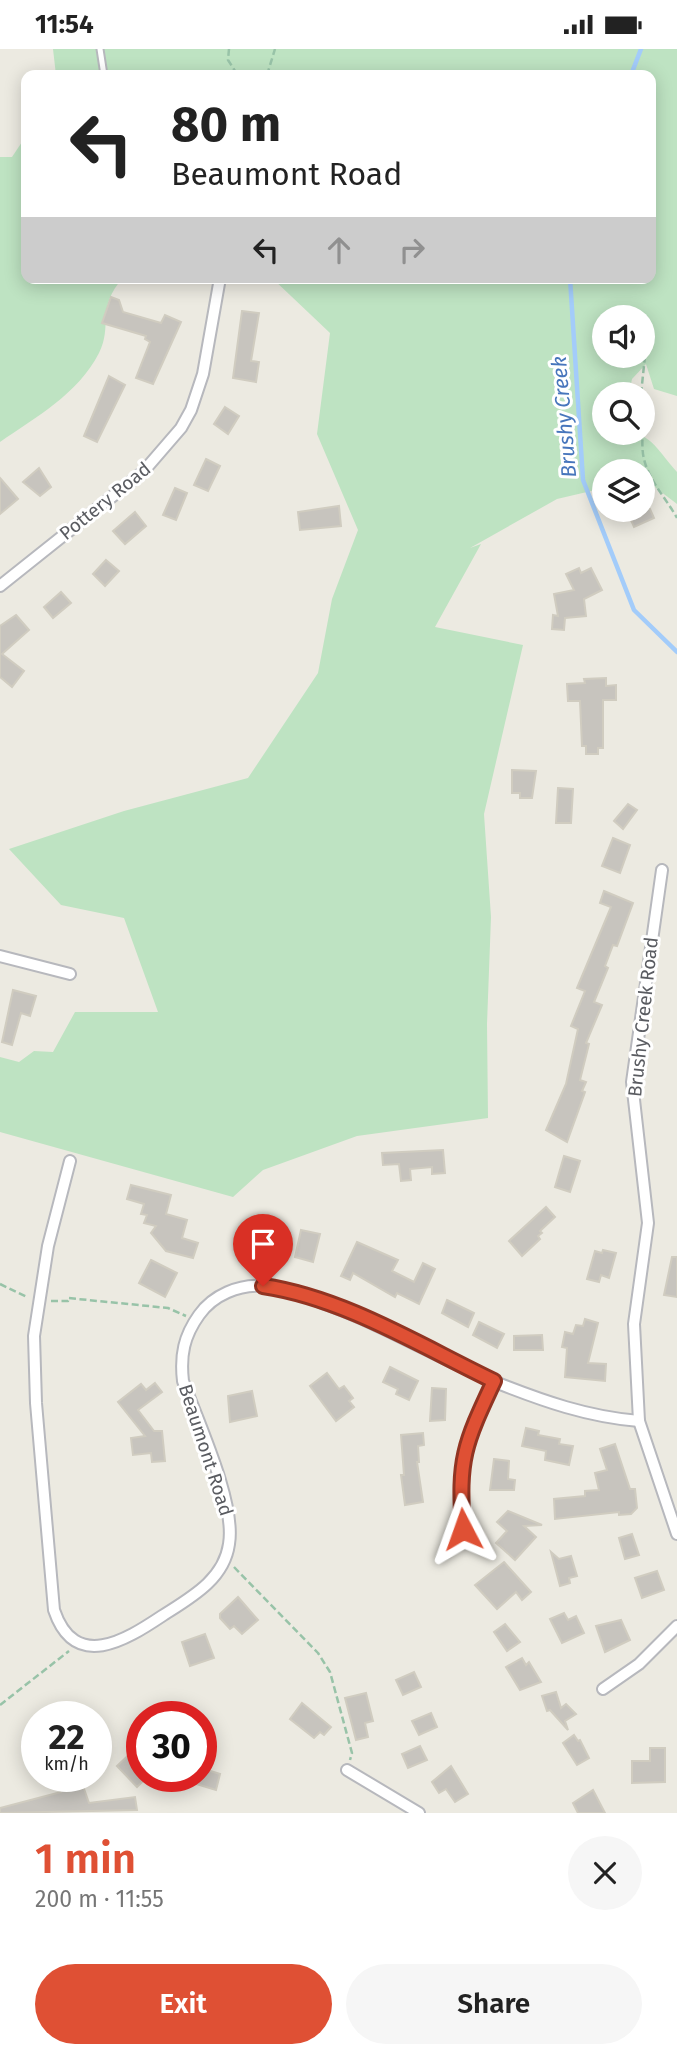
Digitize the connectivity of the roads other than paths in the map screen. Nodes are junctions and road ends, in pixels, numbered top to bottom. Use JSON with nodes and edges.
{"nodes":[{"id":1,"x":100,"y":49,"type":"edge"},
{"id":2,"x":103,"y":70,"type":"edge"},
{"id":3,"x":219,"y":284,"type":"edge"},
{"id":4,"x":0,"y":586,"type":"edge"},
{"id":5,"x":663,"y":870,"type":"dead end"},
{"id":6,"x":0,"y":956,"type":"edge"},
{"id":7,"x":70,"y":974,"type":"dead end"},
{"id":8,"x":70,"y":1161,"type":"dead end"},
{"id":9,"x":494,"y":1381,"type":"junction"},
{"id":10,"x":639,"y":1421,"type":"junction"},
{"id":11,"x":463,"y":1529,"type":"dead end"},
{"id":12,"x":677,"y":1534,"type":"edge"},
{"id":13,"x":677,"y":1626,"type":"edge"},
{"id":14,"x":603,"y":1689,"type":"dead end"},
{"id":15,"x":347,"y":1770,"type":"road end"},
{"id":16,"x":419,"y":1813,"type":"edge"}],
"edges":[{"from":1,"to":2,"type":"lane"},
{"from":3,"to":4,"type":"street","name":"Pottery Road"},
{"from":5,"to":10,"type":"street","name":"Brushy Creek Road"},
{"from":6,"to":7,"type":"street"},
{"from":8,"to":9,"type":"street","name":"Beaumont Road"},
{"from":9,"to":10,"type":"street","name":"Beaumont Road"},
{"from":9,"to":11,"type":"street"},
{"from":10,"to":12,"type":"street","name":"Brushy Creek Road"},
{"from":13,"to":14,"type":"street"},
{"from":15,"to":16,"type":"street"}]}
